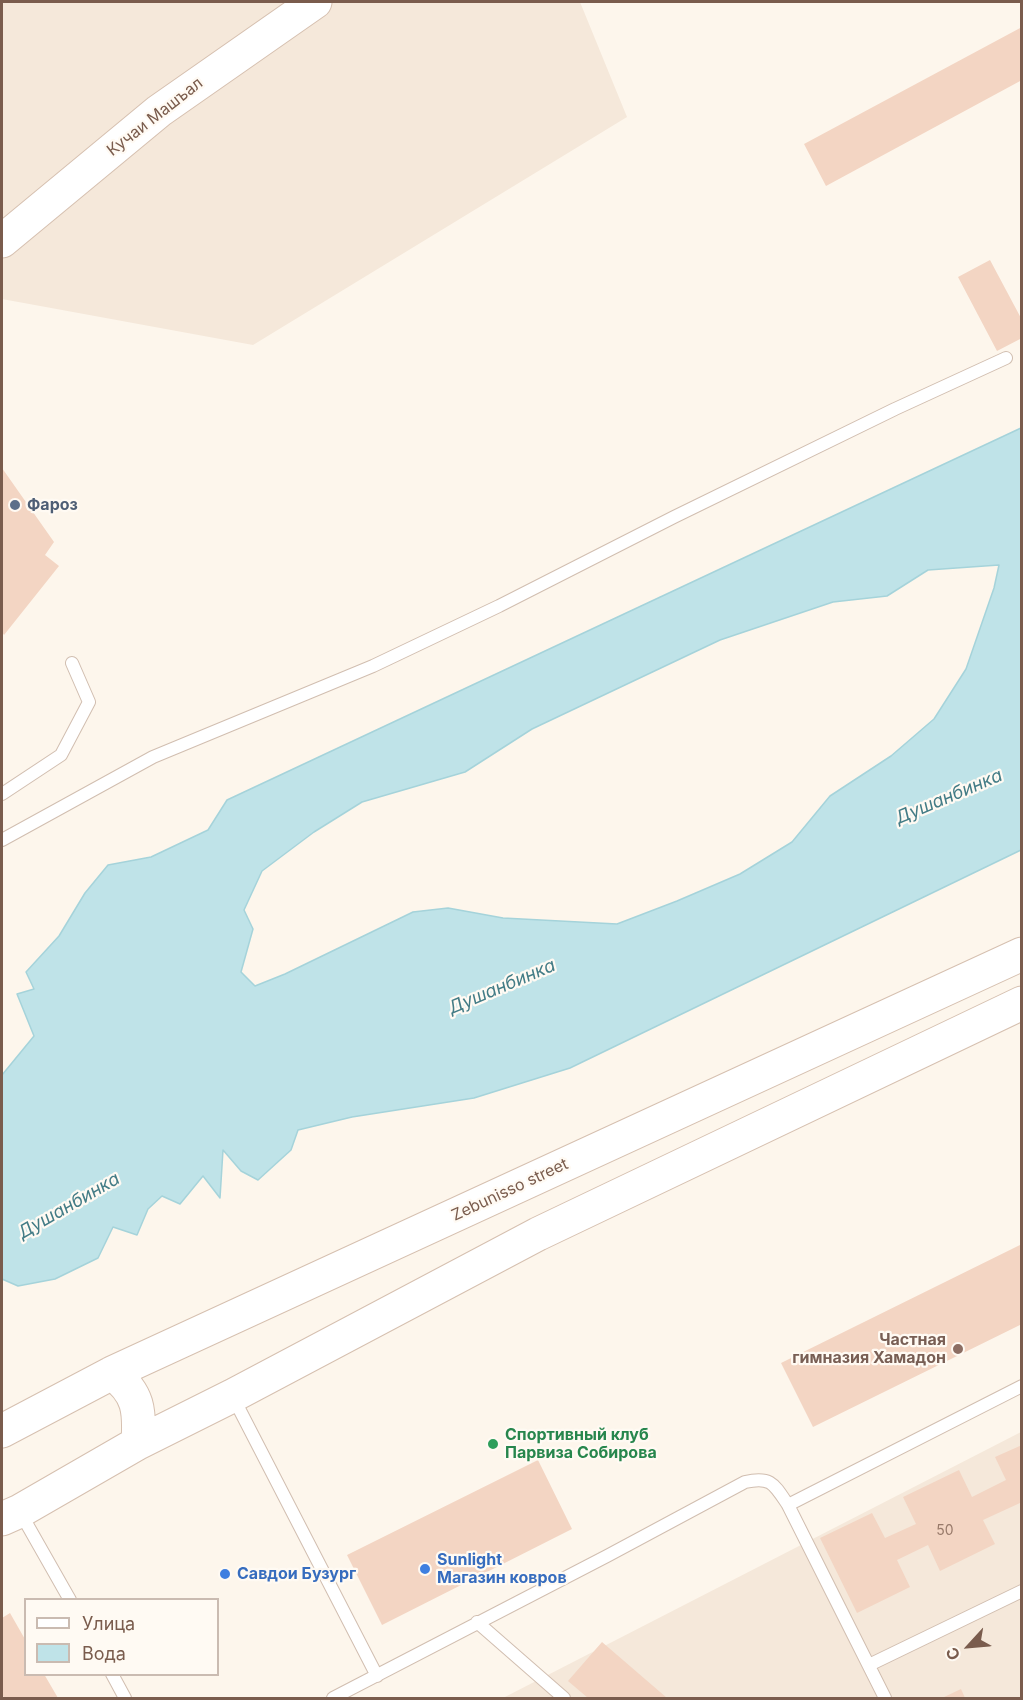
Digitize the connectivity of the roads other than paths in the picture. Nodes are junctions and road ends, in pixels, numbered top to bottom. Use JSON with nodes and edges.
{"nodes":[{"id":1,"x":315,"y":2,"type":"edge"},
{"id":2,"x":2,"y":241,"type":"edge"},
{"id":3,"x":1006,"y":358,"type":"dead end"},
{"id":4,"x":72,"y":663,"type":"dead end"},
{"id":5,"x":2,"y":794,"type":"edge"},
{"id":6,"x":2,"y":840,"type":"edge"},
{"id":7,"x":1022,"y":954,"type":"edge"},
{"id":8,"x":1022,"y":1003,"type":"edge"},
{"id":9,"x":112,"y":1373,"type":"junction"},
{"id":10,"x":1022,"y":1386,"type":"edge"},
{"id":11,"x":232,"y":1396,"type":"junction"},
{"id":12,"x":2,"y":1431,"type":"edge"},
{"id":13,"x":138,"y":1443,"type":"junction"},
{"id":14,"x":788,"y":1505,"type":"junction"},
{"id":15,"x":10,"y":1515,"type":"edge"},
{"id":16,"x":1022,"y":1591,"type":"edge"},
{"id":17,"x":69,"y":1598,"type":"edge"},
{"id":18,"x":477,"y":1623,"type":"junction"},
{"id":19,"x":869,"y":1665,"type":"junction"},
{"id":20,"x":113,"y":1676,"type":"edge"},
{"id":21,"x":376,"y":1676,"type":"junction"},
{"id":22,"x":125,"y":1698,"type":"edge"},
{"id":23,"x":333,"y":1698,"type":"edge"},
{"id":24,"x":564,"y":1698,"type":"edge"},
{"id":25,"x":885,"y":1698,"type":"edge"}],
"edges":[{"from":1,"to":2,"type":"main road","name":"Кучаи Машъал"},
{"from":3,"to":6,"type":"lane"},
{"from":4,"to":5,"type":"lane"},
{"from":7,"to":9,"type":"main road","name":"Zebunisso street"},
{"from":8,"to":11,"type":"main road"},
{"from":9,"to":12,"type":"main road","name":"Zebunisso street"},
{"from":9,"to":13,"type":"main road"},
{"from":10,"to":14,"type":"lane"},
{"from":11,"to":13,"type":"main road"},
{"from":11,"to":21,"type":"lane"},
{"from":13,"to":15,"type":"main road"},
{"from":14,"to":18,"type":"lane"},
{"from":14,"to":19,"type":"lane"},
{"from":15,"to":17,"type":"lane"},
{"from":16,"to":19,"type":"lane"},
{"from":18,"to":21,"type":"lane"},
{"from":18,"to":24,"type":"lane"},
{"from":19,"to":25,"type":"lane"},
{"from":20,"to":22,"type":"lane"},
{"from":21,"to":23,"type":"lane"}]}
